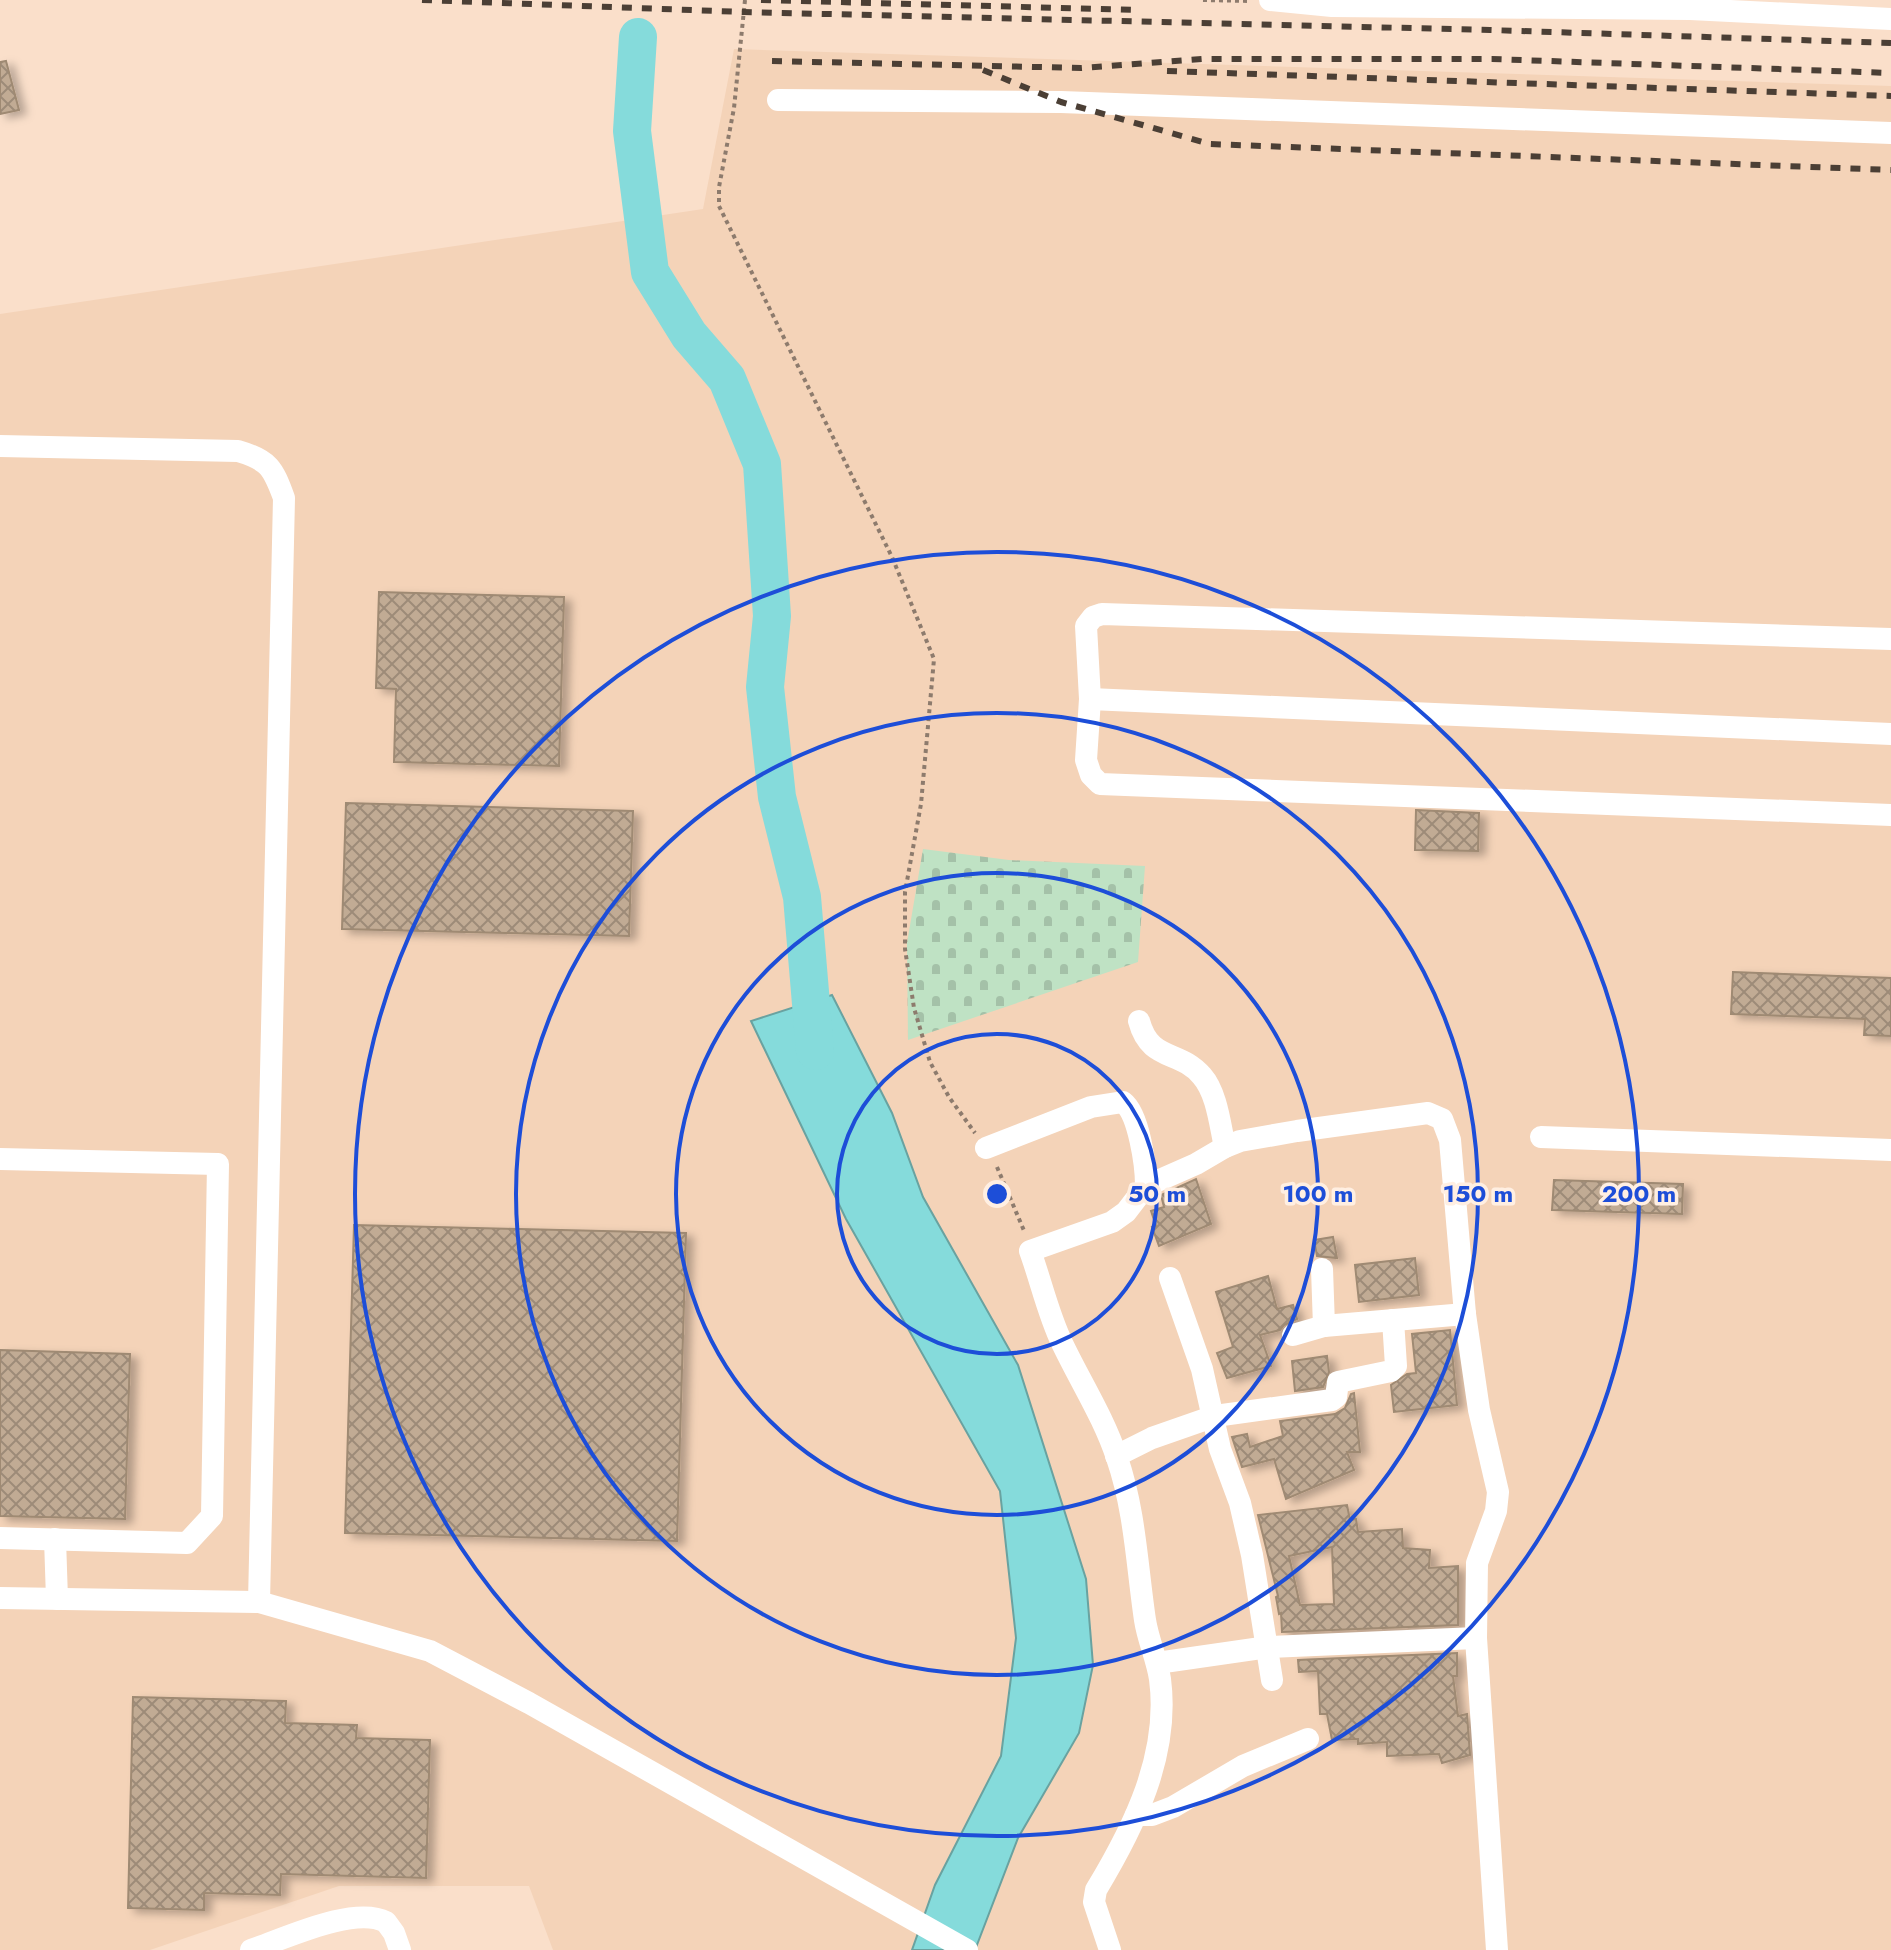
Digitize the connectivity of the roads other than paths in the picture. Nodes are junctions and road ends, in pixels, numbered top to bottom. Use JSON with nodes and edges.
{"nodes":[{"id":1,"x":1270,"y":0,"type":"edge"},
{"id":2,"x":1655,"y":4,"type":"edge"},
{"id":3,"x":1721,"y":5,"type":"edge"},
{"id":4,"x":1891,"y":19,"type":"edge"},
{"id":5,"x":778,"y":100,"type":"dead end"},
{"id":6,"x":1891,"y":133,"type":"edge"},
{"id":7,"x":0,"y":446,"type":"edge"},
{"id":8,"x":1891,"y":639,"type":"edge"},
{"id":9,"x":1090,"y":699,"type":"junction"},
{"id":10,"x":1891,"y":734,"type":"edge"},
{"id":11,"x":1891,"y":815,"type":"edge"},
{"id":12,"x":1139,"y":1021,"type":"dead end"},
{"id":13,"x":1541,"y":1137,"type":"dead end"},
{"id":14,"x":1225,"y":1147,"type":"junction"},
{"id":15,"x":986,"y":1148,"type":"road end"},
{"id":16,"x":1891,"y":1150,"type":"edge"},
{"id":17,"x":0,"y":1159,"type":"edge"},
{"id":18,"x":1146,"y":1186,"type":"junction"},
{"id":19,"x":1322,"y":1269,"type":"dead end"},
{"id":20,"x":1170,"y":1278,"type":"dead end"},
{"id":21,"x":1465,"y":1314,"type":"junction"},
{"id":22,"x":1393,"y":1320,"type":"junction"},
{"id":23,"x":1324,"y":1326,"type":"junction"},
{"id":24,"x":1293,"y":1335,"type":"dead end"},
{"id":25,"x":1215,"y":1416,"type":"junction"},
{"id":26,"x":1116,"y":1456,"type":"junction"},
{"id":27,"x":0,"y":1538,"type":"edge"},
{"id":28,"x":55,"y":1539,"type":"junction"},
{"id":29,"x":0,"y":1598,"type":"edge"},
{"id":30,"x":57,"y":1599,"type":"junction"},
{"id":31,"x":259,"y":1602,"type":"junction"},
{"id":32,"x":1476,"y":1638,"type":"junction"},
{"id":33,"x":1268,"y":1647,"type":"junction"},
{"id":34,"x":1157,"y":1663,"type":"junction"},
{"id":35,"x":1272,"y":1680,"type":"dead end"},
{"id":36,"x":1308,"y":1739,"type":"dead end"},
{"id":37,"x":1136,"y":1815,"type":"junction"},
{"id":38,"x":251,"y":1950,"type":"edge"},
{"id":39,"x":400,"y":1950,"type":"edge"},
{"id":40,"x":967,"y":1950,"type":"edge"},
{"id":41,"x":1110,"y":1950,"type":"edge"},
{"id":42,"x":1497,"y":1950,"type":"edge"}],
"edges":[{"from":1,"to":2,"type":"street"},
{"from":2,"to":3,"type":"street"},
{"from":3,"to":4,"type":"street"},
{"from":5,"to":6,"type":"street"},
{"from":7,"to":31,"type":"street"},
{"from":8,"to":9,"type":"street"},
{"from":9,"to":10,"type":"street"},
{"from":9,"to":11,"type":"street"},
{"from":12,"to":14,"type":"street"},
{"from":13,"to":16,"type":"street"},
{"from":14,"to":18,"type":"street"},
{"from":14,"to":21,"type":"street"},
{"from":15,"to":18,"type":"street"},
{"from":17,"to":28,"type":"street"},
{"from":18,"to":26,"type":"street"},
{"from":19,"to":23,"type":"street"},
{"from":20,"to":25,"type":"street"},
{"from":21,"to":22,"type":"street"},
{"from":21,"to":32,"type":"street"},
{"from":22,"to":23,"type":"street"},
{"from":22,"to":25,"type":"street"},
{"from":23,"to":24,"type":"street"},
{"from":25,"to":26,"type":"street"},
{"from":25,"to":33,"type":"street"},
{"from":26,"to":34,"type":"street"},
{"from":27,"to":28,"type":"street"},
{"from":28,"to":30,"type":"street"},
{"from":29,"to":30,"type":"street"},
{"from":30,"to":31,"type":"street"},
{"from":31,"to":40,"type":"street"},
{"from":32,"to":33,"type":"street"},
{"from":32,"to":42,"type":"street"},
{"from":33,"to":34,"type":"street"},
{"from":33,"to":35,"type":"street"},
{"from":34,"to":37,"type":"street"},
{"from":36,"to":37,"type":"street"},
{"from":37,"to":41,"type":"street"},
{"from":38,"to":39,"type":"street"}]}
